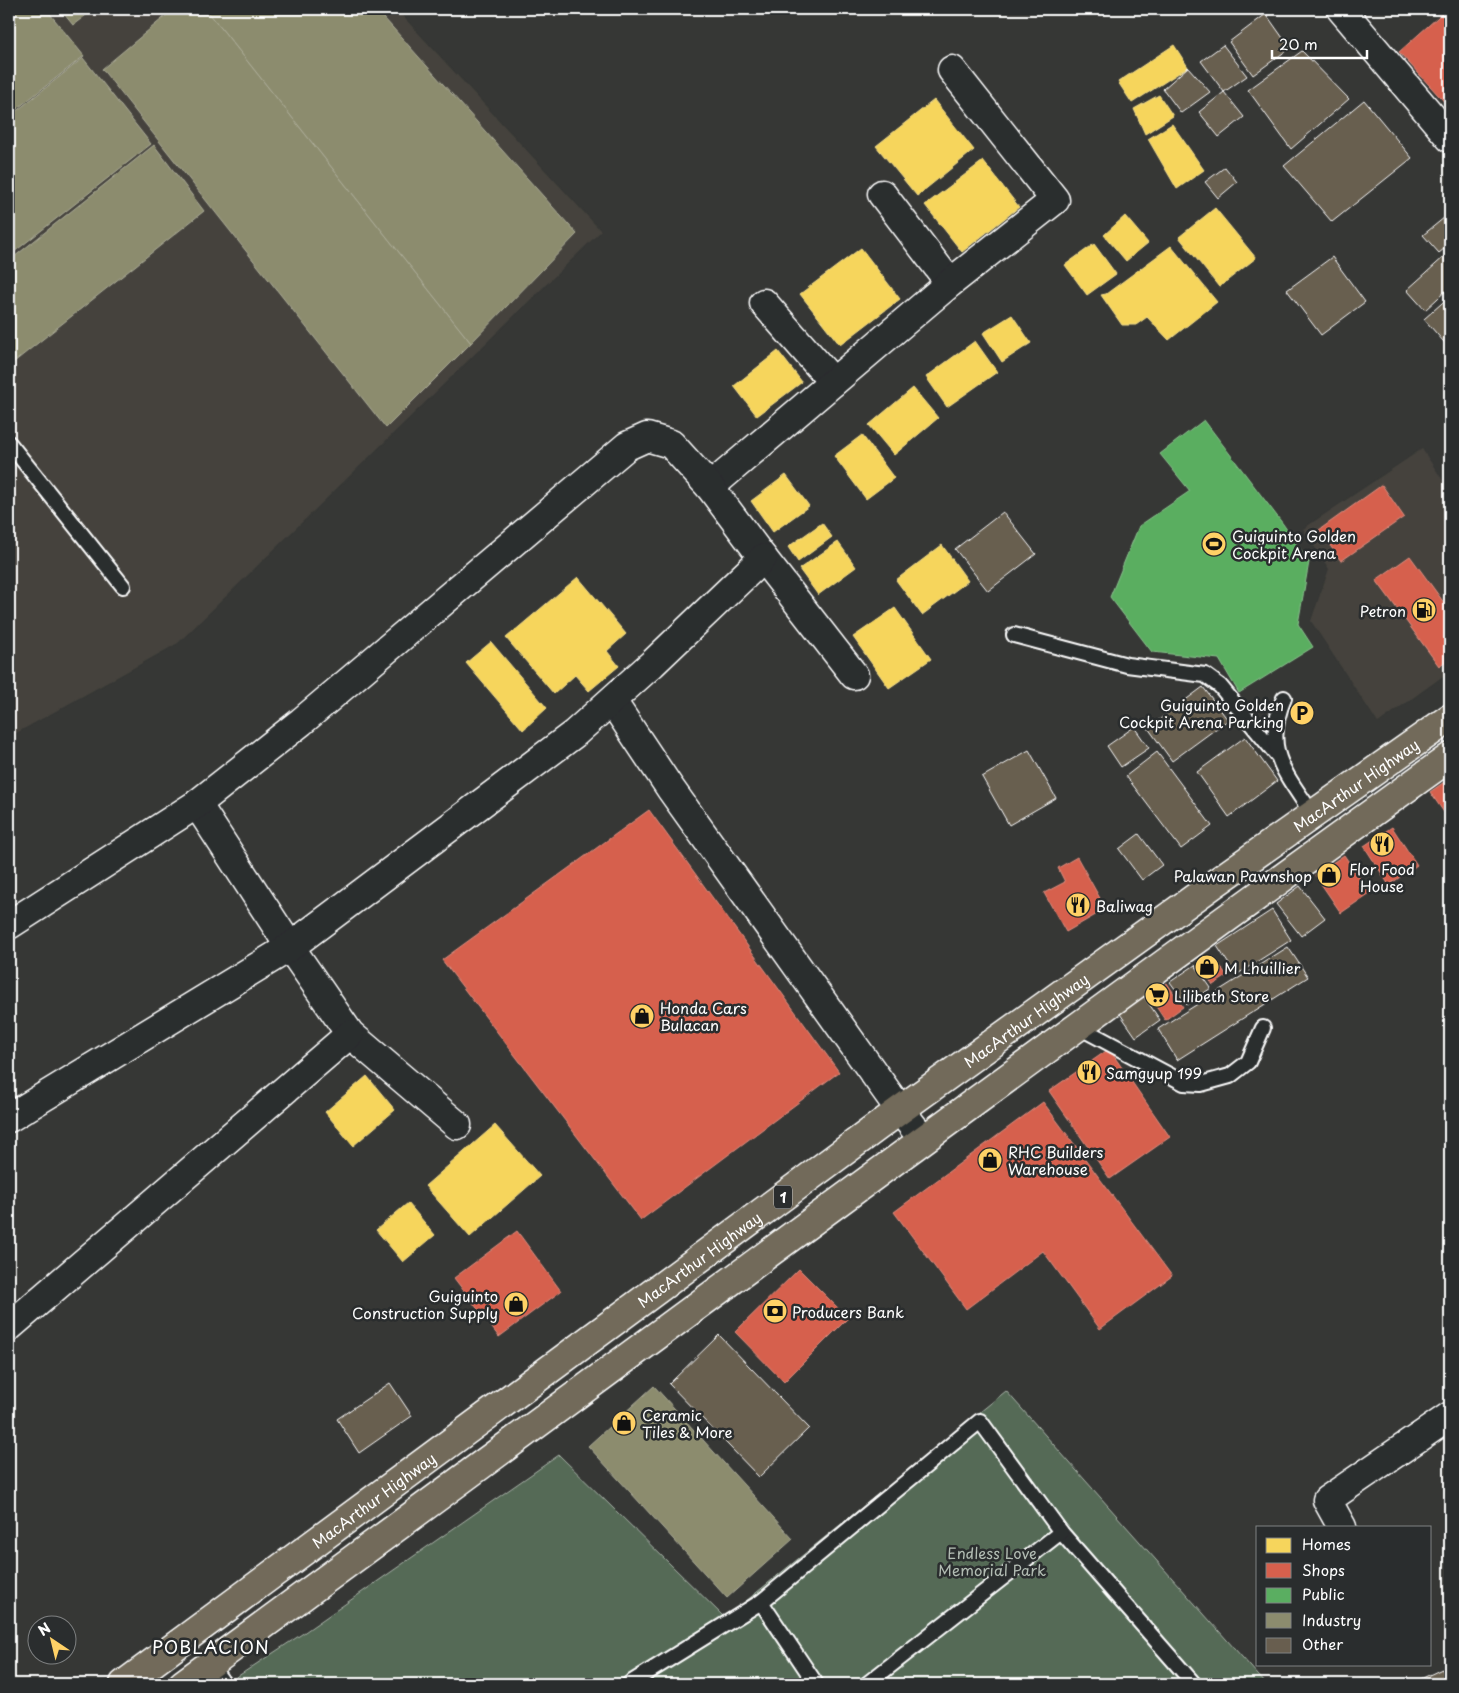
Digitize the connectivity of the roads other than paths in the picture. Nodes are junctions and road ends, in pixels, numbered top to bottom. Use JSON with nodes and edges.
{"nodes":[{"id":1,"x":1341,"y":9,"type":"edge"},
{"id":2,"x":952,"y":70,"type":"dead end"},
{"id":3,"x":1450,"y":138,"type":"edge"},
{"id":4,"x":882,"y":194,"type":"dead end"},
{"id":5,"x":950,"y":283,"type":"junction"},
{"id":6,"x":764,"y":303,"type":"dead end"},
{"id":7,"x":833,"y":382,"type":"junction"},
{"id":8,"x":9,"y":443,"type":"edge"},
{"id":9,"x":710,"y":487,"type":"junction"},
{"id":10,"x":763,"y":558,"type":"junction"},
{"id":11,"x":123,"y":586,"type":"dead end"},
{"id":12,"x":1014,"y":635,"type":"dead end"},
{"id":13,"x":854,"y":675,"type":"dead end"},
{"id":14,"x":1284,"y":698,"type":"dead end"},
{"id":15,"x":612,"y":701,"type":"junction"},
{"id":16,"x":1450,"y":718,"type":"edge"},
{"id":17,"x":1277,"y":755,"type":"junction"},
{"id":18,"x":1450,"y":757,"type":"edge"},
{"id":19,"x":197,"y":804,"type":"junction"},
{"id":20,"x":1313,"y":814,"type":"junction"},
{"id":21,"x":9,"y":925,"type":"edge"},
{"id":22,"x":290,"y":947,"type":"junction"},
{"id":23,"x":1078,"y":1026,"type":"junction"},
{"id":24,"x":1263,"y":1028,"type":"dead end"},
{"id":25,"x":350,"y":1034,"type":"junction"},
{"id":26,"x":900,"y":1110,"type":"junction"},
{"id":27,"x":9,"y":1118,"type":"edge"},
{"id":28,"x":457,"y":1126,"type":"dead end"},
{"id":29,"x":923,"y":1139,"type":"junction"},
{"id":30,"x":9,"y":1327,"type":"edge"},
{"id":31,"x":1450,"y":1416,"type":"edge"},
{"id":32,"x":1341,"y":1526,"type":"edge"},
{"id":33,"x":1061,"y":1532,"type":"junction"},
{"id":34,"x":761,"y":1602,"type":"junction"},
{"id":35,"x":217,"y":1675,"type":"edge"},
{"id":36,"x":124,"y":1684,"type":"edge"},
{"id":37,"x":183,"y":1684,"type":"edge"},
{"id":38,"x":629,"y":1684,"type":"edge"},
{"id":39,"x":816,"y":1684,"type":"edge"},
{"id":40,"x":867,"y":1684,"type":"edge"},
{"id":41,"x":1194,"y":1684,"type":"edge"}],
"edges":[{"from":1,"to":3,"type":"street"},
{"from":2,"to":5,"type":"street"},
{"from":4,"to":5,"type":"street"},
{"from":5,"to":7,"type":"street"},
{"from":6,"to":7,"type":"street"},
{"from":7,"to":9,"type":"street"},
{"from":8,"to":11,"type":"lane"},
{"from":9,"to":10,"type":"street"},
{"from":9,"to":19,"type":"street"},
{"from":10,"to":13,"type":"street"},
{"from":10,"to":15,"type":"street"},
{"from":12,"to":17,"type":"lane"},
{"from":14,"to":17,"type":"lane"},
{"from":15,"to":22,"type":"street"},
{"from":15,"to":26,"type":"street"},
{"from":16,"to":20,"type":"highway","name":"MacArthur Highway","number":"1"},
{"from":17,"to":20,"type":"lane"},
{"from":18,"to":23,"type":"highway","name":"MacArthur Highway","number":"1"},
{"from":19,"to":21,"type":"street"},
{"from":19,"to":22,"type":"street"},
{"from":20,"to":26,"type":"highway","name":"MacArthur Highway","number":"1"},
{"from":22,"to":25,"type":"street"},
{"from":22,"to":27,"type":"street"},
{"from":23,"to":24,"type":"lane"},
{"from":23,"to":29,"type":"highway","name":"MacArthur Highway","number":"1"},
{"from":25,"to":28,"type":"street"},
{"from":25,"to":30,"type":"street"},
{"from":26,"to":29,"type":"street"},
{"from":26,"to":36,"type":"highway","name":"MacArthur Highway","number":"1"},
{"from":29,"to":35,"type":"highway","name":"MacArthur Highway","number":"1"},
{"from":31,"to":32,"type":"street"},
{"from":33,"to":34,"type":"lane"},
{"from":33,"to":40,"type":"lane"},
{"from":33,"to":41,"type":"lane"},
{"from":34,"to":38,"type":"lane"},
{"from":34,"to":39,"type":"lane"},
{"from":35,"to":37,"type":"highway","name":"MacArthur Highway","number":"1"}]}
